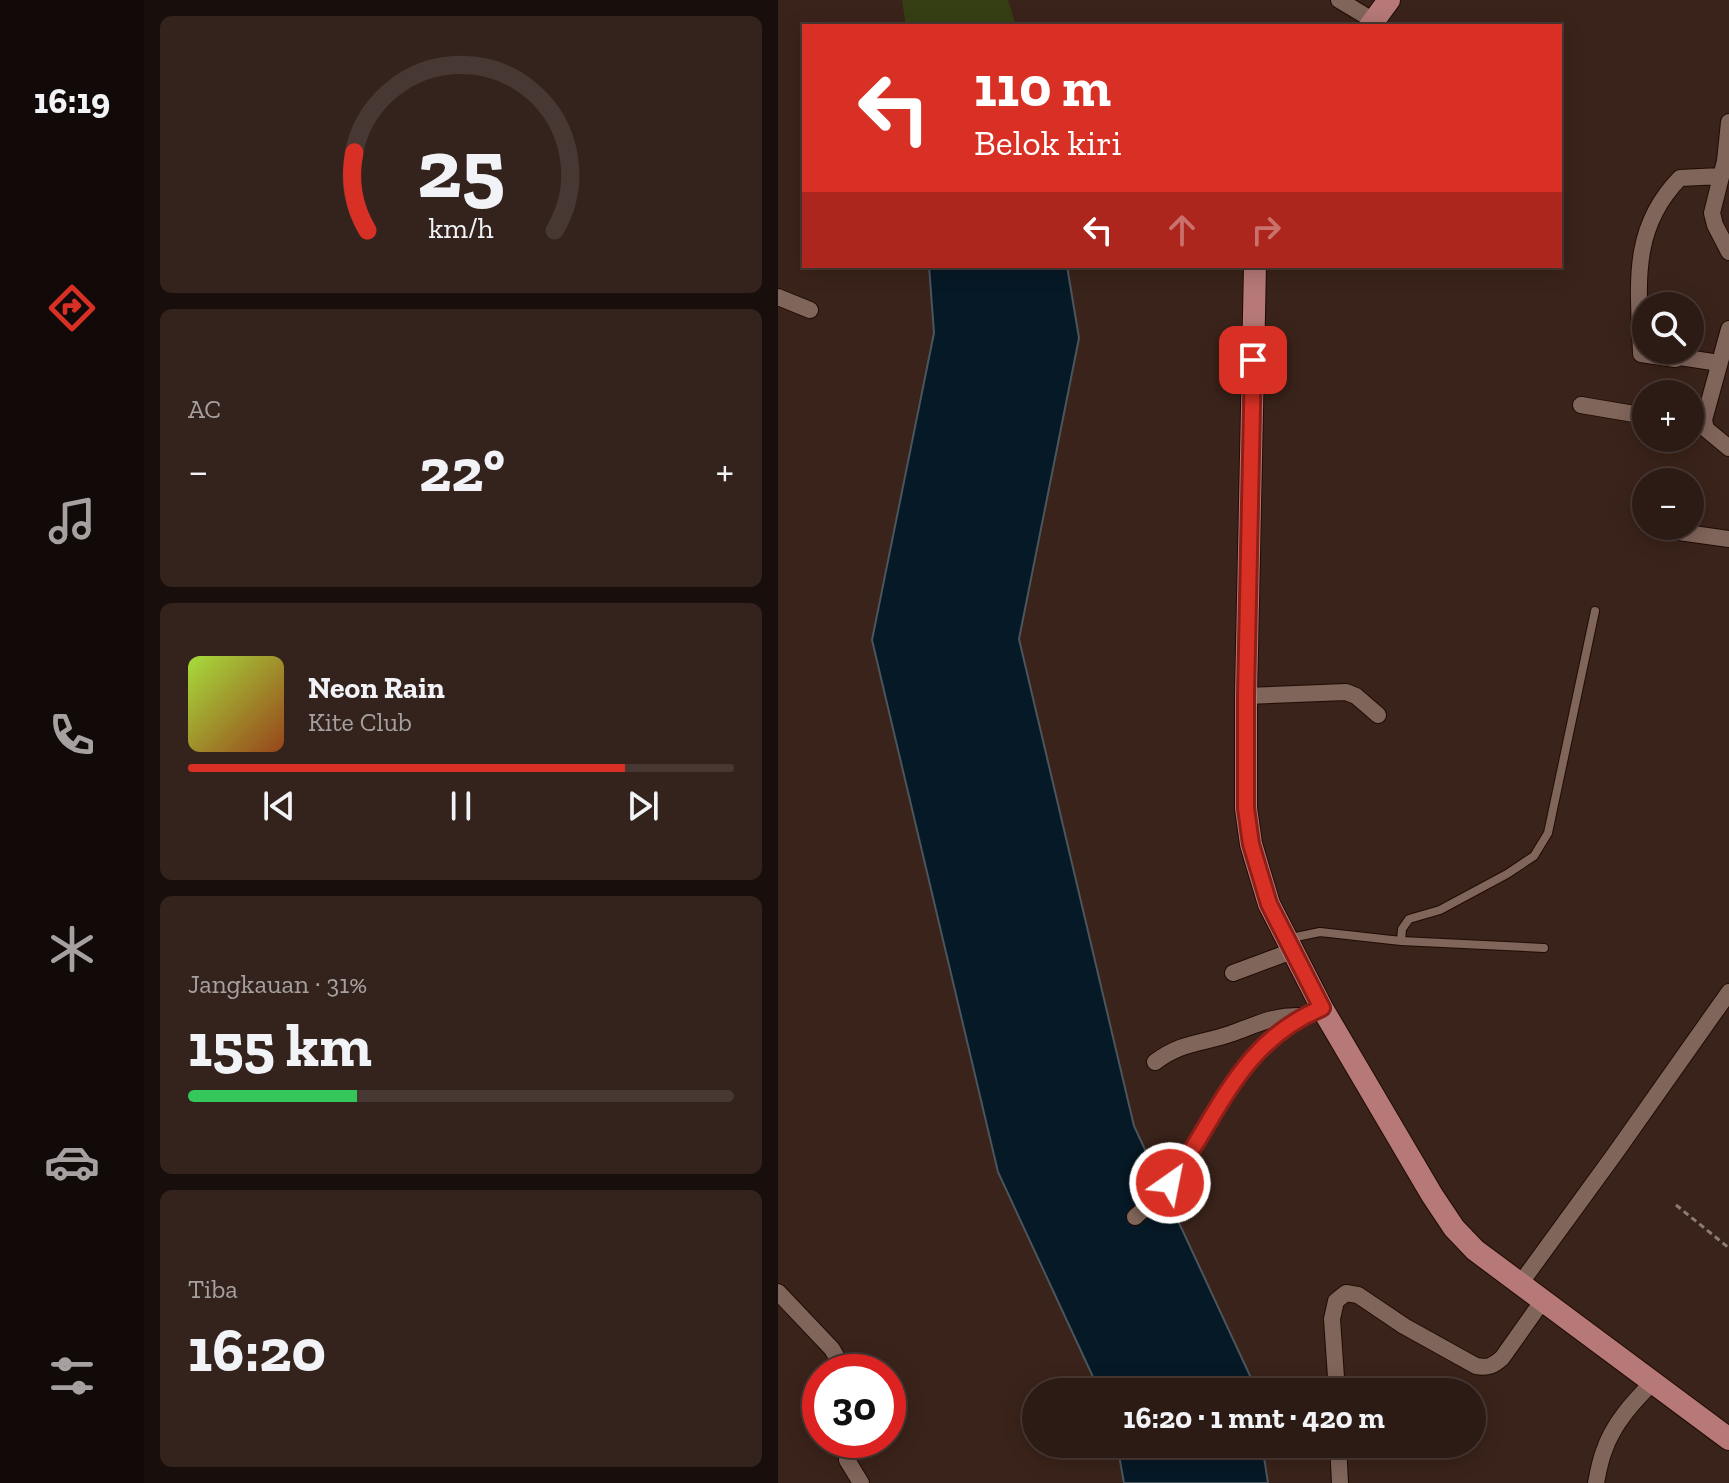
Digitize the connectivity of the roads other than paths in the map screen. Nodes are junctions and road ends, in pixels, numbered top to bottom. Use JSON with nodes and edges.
{"nodes":[{"id":1,"x":1339,"y":0,"type":"edge"},
{"id":2,"x":1389,"y":0,"type":"edge"},
{"id":3,"x":1372,"y":23,"type":"edge"},
{"id":4,"x":1729,"y":122,"type":"edge"},
{"id":5,"x":1721,"y":176,"type":"junction"},
{"id":6,"x":1729,"y":252,"type":"edge"},
{"id":7,"x":1255,"y":268,"type":"edge"},
{"id":8,"x":778,"y":297,"type":"edge"},
{"id":9,"x":810,"y":310,"type":"dead end"},
{"id":10,"x":1729,"y":329,"type":"edge"},
{"id":11,"x":1719,"y":363,"type":"junction"},
{"id":12,"x":1581,"y":405,"type":"dead end"},
{"id":13,"x":1704,"y":405,"type":"edge"},
{"id":14,"x":1632,"y":414,"type":"edge"},
{"id":15,"x":1704,"y":428,"type":"edge"},
{"id":16,"x":1729,"y":448,"type":"edge"},
{"id":17,"x":1704,"y":536,"type":"edge"},
{"id":18,"x":1729,"y":539,"type":"edge"},
{"id":19,"x":1595,"y":611,"type":"dead end"},
{"id":20,"x":1246,"y":696,"type":"junction"},
{"id":21,"x":1378,"y":715,"type":"dead end"},
{"id":22,"x":1401,"y":941,"type":"junction"},
{"id":23,"x":1289,"y":945,"type":"junction"},
{"id":24,"x":1544,"y":948,"type":"dead end"},
{"id":25,"x":1233,"y":973,"type":"dead end"},
{"id":26,"x":1729,"y":992,"type":"edge"},
{"id":27,"x":1312,"y":1012,"type":"junction"},
{"id":28,"x":1155,"y":1062,"type":"dead end"},
{"id":29,"x":1135,"y":1217,"type":"dead end"},
{"id":30,"x":1520,"y":1284,"type":"junction"},
{"id":31,"x":778,"y":1292,"type":"edge"},
{"id":32,"x":1543,"y":1300,"type":"junction"},
{"id":33,"x":835,"y":1354,"type":"edge"},
{"id":34,"x":1336,"y":1378,"type":"edge"},
{"id":35,"x":1653,"y":1382,"type":"junction"},
{"id":36,"x":1729,"y":1439,"type":"edge"},
{"id":37,"x":848,"y":1458,"type":"edge"},
{"id":38,"x":1339,"y":1458,"type":"edge"},
{"id":39,"x":861,"y":1483,"type":"edge"},
{"id":40,"x":1340,"y":1483,"type":"edge"},
{"id":41,"x":1596,"y":1483,"type":"edge"}],
"edges":[{"from":1,"to":3,"type":"street"},
{"from":2,"to":3,"type":"main road"},
{"from":4,"to":5,"type":"street"},
{"from":5,"to":6,"type":"street"},
{"from":5,"to":11,"type":"street"},
{"from":7,"to":20,"type":"main road"},
{"from":8,"to":9,"type":"street"},
{"from":10,"to":11,"type":"street"},
{"from":11,"to":13,"type":"street"},
{"from":12,"to":14,"type":"street"},
{"from":15,"to":16,"type":"street"},
{"from":17,"to":18,"type":"street"},
{"from":19,"to":22,"type":"lane"},
{"from":20,"to":21,"type":"street"},
{"from":20,"to":23,"type":"main road"},
{"from":22,"to":23,"type":"lane"},
{"from":22,"to":24,"type":"lane"},
{"from":23,"to":25,"type":"street"},
{"from":23,"to":27,"type":"main road"},
{"from":26,"to":30,"type":"street"},
{"from":27,"to":28,"type":"street"},
{"from":27,"to":29,"type":"street"},
{"from":27,"to":30,"type":"main road"},
{"from":30,"to":32,"type":"main road"},
{"from":31,"to":33,"type":"street"},
{"from":32,"to":34,"type":"street"},
{"from":32,"to":35,"type":"main road"},
{"from":35,"to":36,"type":"main road"},
{"from":35,"to":41,"type":"street"},
{"from":37,"to":39,"type":"street"},
{"from":38,"to":40,"type":"street"}]}
